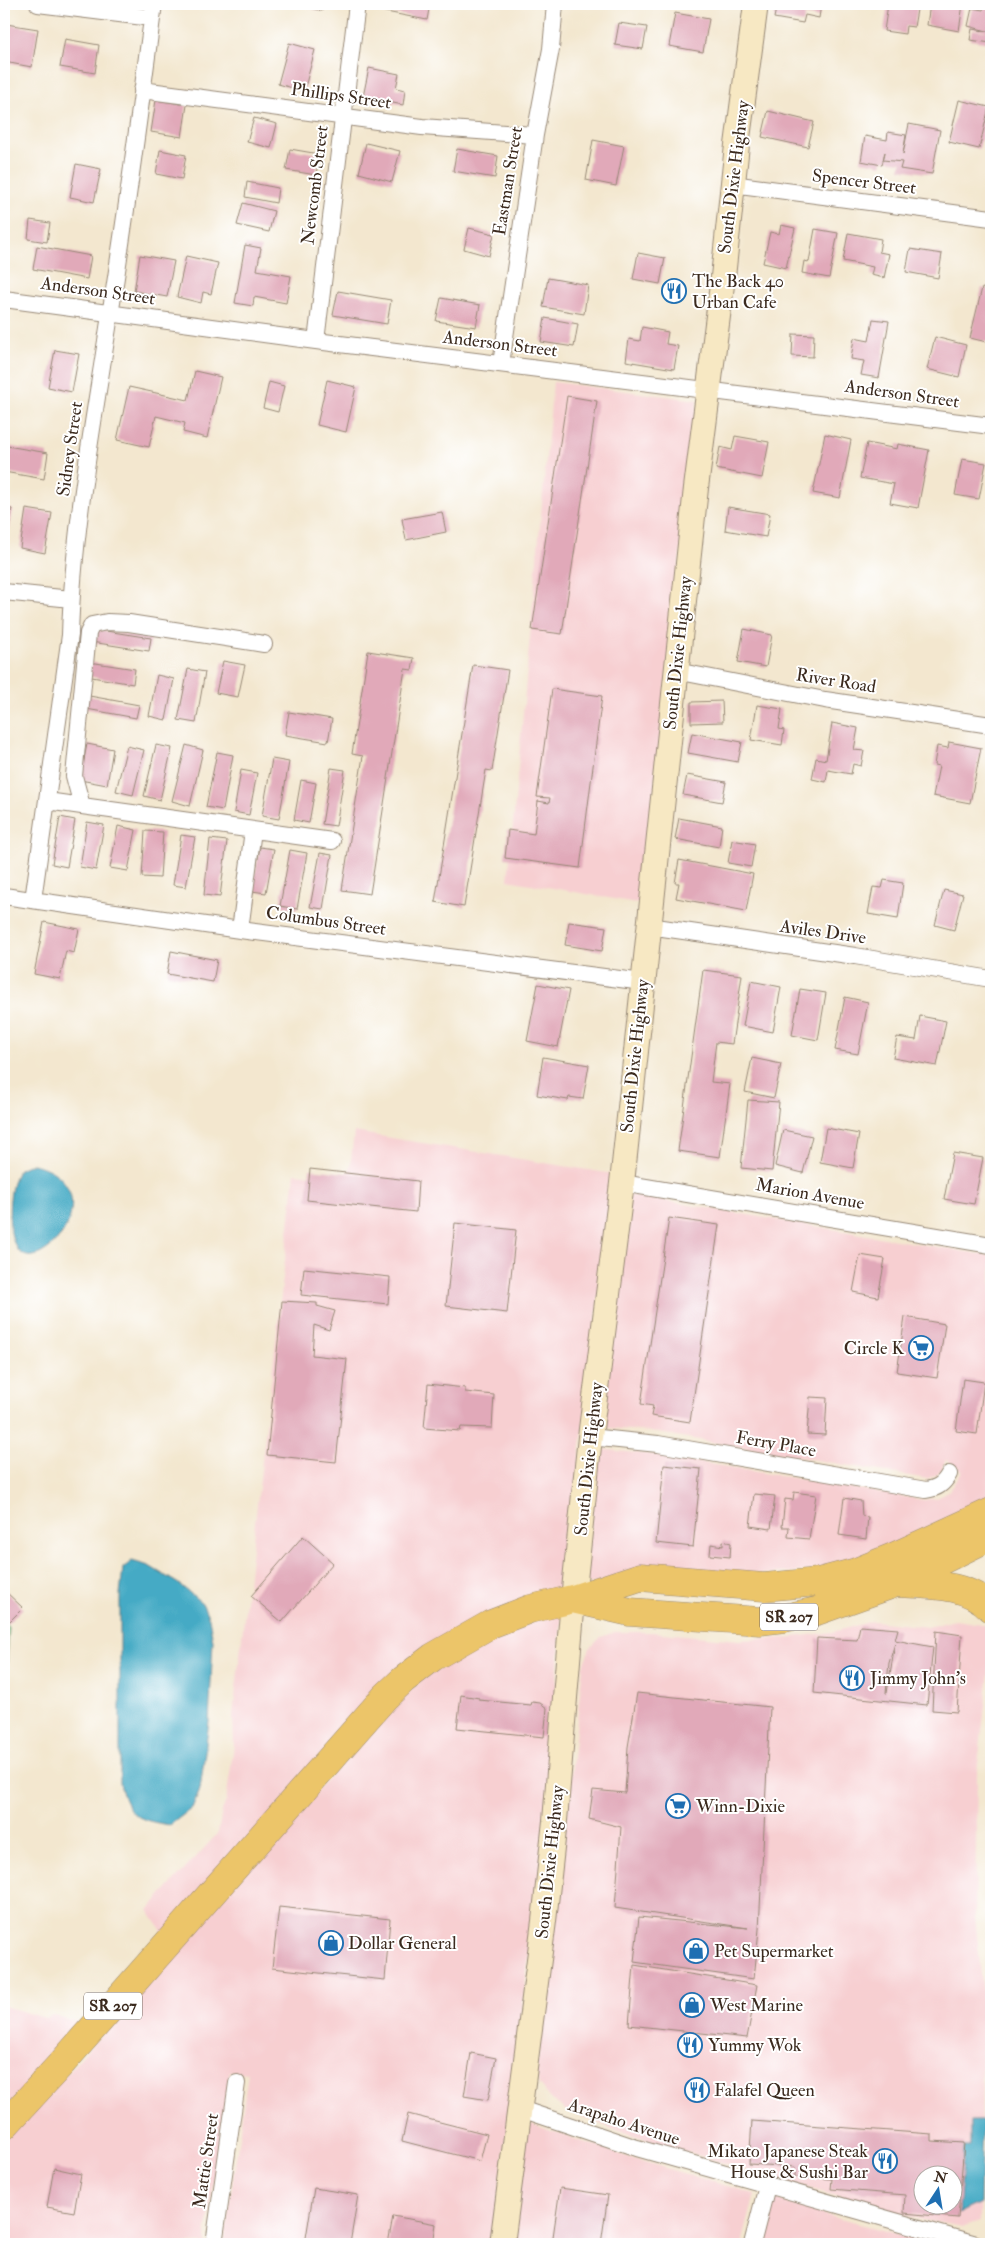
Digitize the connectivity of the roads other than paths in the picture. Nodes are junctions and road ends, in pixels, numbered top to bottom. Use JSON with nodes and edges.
{"nodes":[{"id":1,"x":38,"y":4,"type":"edge"},
{"id":2,"x":357,"y":4,"type":"edge"},
{"id":3,"x":555,"y":4,"type":"edge"},
{"id":4,"x":756,"y":4,"type":"edge"},
{"id":5,"x":153,"y":11,"type":"edge"},
{"id":6,"x":142,"y":90,"type":"junction"},
{"id":7,"x":343,"y":118,"type":"junction"},
{"id":8,"x":535,"y":135,"type":"junction"},
{"id":9,"x":732,"y":184,"type":"junction"},
{"id":10,"x":991,"y":218,"type":"edge"},
{"id":11,"x":4,"y":298,"type":"edge"},
{"id":12,"x":111,"y":312,"type":"junction"},
{"id":13,"x":316,"y":342,"type":"junction"},
{"id":14,"x":501,"y":364,"type":"junction"},
{"id":15,"x":708,"y":390,"type":"junction"},
{"id":16,"x":991,"y":426,"type":"edge"},
{"id":17,"x":4,"y":592,"type":"edge"},
{"id":18,"x":71,"y":599,"type":"junction"},
{"id":19,"x":264,"y":644,"type":"dead end"},
{"id":20,"x":676,"y":671,"type":"junction"},
{"id":21,"x":991,"y":725,"type":"edge"},
{"id":22,"x":47,"y":801,"type":"junction"},
{"id":23,"x":82,"y":806,"type":"junction"},
{"id":24,"x":253,"y":830,"type":"junction"},
{"id":25,"x":332,"y":841,"type":"dead end"},
{"id":26,"x":4,"y":896,"type":"edge"},
{"id":27,"x":33,"y":900,"type":"junction"},
{"id":28,"x":649,"y":926,"type":"junction"},
{"id":29,"x":240,"y":930,"type":"junction"},
{"id":30,"x":991,"y":979,"type":"edge"},
{"id":31,"x":643,"y":982,"type":"junction"},
{"id":32,"x":622,"y":1183,"type":"junction"},
{"id":33,"x":991,"y":1245,"type":"edge"},
{"id":34,"x":590,"y":1437,"type":"junction"},
{"id":35,"x":949,"y":1474,"type":"dead end"},
{"id":36,"x":991,"y":1512,"type":"edge"},
{"id":37,"x":991,"y":1536,"type":"edge"},
{"id":38,"x":896,"y":1583,"type":"junction"},
{"id":39,"x":573,"y":1599,"type":"junction"},
{"id":40,"x":991,"y":1608,"type":"edge"},
{"id":41,"x":237,"y":2082,"type":"dead end"},
{"id":42,"x":521,"y":2109,"type":"junction"},
{"id":43,"x":4,"y":2126,"type":"edge"},
{"id":44,"x":767,"y":2186,"type":"junction"},
{"id":45,"x":214,"y":2244,"type":"edge"},
{"id":46,"x":502,"y":2244,"type":"edge"},
{"id":47,"x":752,"y":2244,"type":"edge"},
{"id":48,"x":976,"y":2244,"type":"edge"}],
"edges":[{"from":1,"to":5,"type":"street"},
{"from":2,"to":7,"type":"street","name":"Newcomb Street"},
{"from":3,"to":8,"type":"street","name":"Eastman Street"},
{"from":4,"to":9,"type":"main road","name":"South Dixie Highway"},
{"from":5,"to":6,"type":"street","name":"Sidney Street"},
{"from":6,"to":7,"type":"street","name":"Phillips Street"},
{"from":6,"to":12,"type":"street","name":"Sidney Street"},
{"from":7,"to":8,"type":"street","name":"Phillips Street"},
{"from":7,"to":13,"type":"street","name":"Newcomb Street"},
{"from":8,"to":14,"type":"street","name":"Eastman Street"},
{"from":9,"to":10,"type":"street","name":"Spencer Street"},
{"from":9,"to":15,"type":"main road","name":"South Dixie Highway"},
{"from":11,"to":12,"type":"street","name":"Anderson Street"},
{"from":12,"to":13,"type":"street","name":"Anderson Street"},
{"from":12,"to":18,"type":"street","name":"Sidney Street"},
{"from":13,"to":14,"type":"street","name":"Anderson Street"},
{"from":14,"to":15,"type":"street","name":"Anderson Street"},
{"from":15,"to":16,"type":"street","name":"Anderson Street"},
{"from":15,"to":20,"type":"main road","name":"South Dixie Highway"},
{"from":17,"to":18,"type":"street"},
{"from":18,"to":22,"type":"street","name":"Sidney Street"},
{"from":19,"to":23,"type":"street"},
{"from":20,"to":21,"type":"street","name":"River Road"},
{"from":20,"to":28,"type":"main road","name":"South Dixie Highway"},
{"from":22,"to":23,"type":"street"},
{"from":22,"to":27,"type":"street","name":"Sidney Street"},
{"from":23,"to":24,"type":"street"},
{"from":24,"to":25,"type":"street"},
{"from":24,"to":29,"type":"street"},
{"from":26,"to":27,"type":"street","name":"Columbus Street"},
{"from":27,"to":29,"type":"street","name":"Columbus Street"},
{"from":28,"to":30,"type":"street","name":"Aviles Drive"},
{"from":28,"to":31,"type":"main road","name":"South Dixie Highway"},
{"from":29,"to":31,"type":"street","name":"Columbus Street"},
{"from":31,"to":32,"type":"main road","name":"South Dixie Highway"},
{"from":32,"to":33,"type":"street","name":"Marion Avenue"},
{"from":32,"to":34,"type":"main road","name":"South Dixie Highway"},
{"from":34,"to":35,"type":"street","name":"Ferry Place"},
{"from":34,"to":39,"type":"main road","name":"South Dixie Highway"},
{"from":36,"to":39,"type":"highway","number":"SR 207"},
{"from":37,"to":38,"type":"highway","number":"SR 207"},
{"from":38,"to":39,"type":"highway","number":"SR 207"},
{"from":38,"to":40,"type":"highway"},
{"from":39,"to":42,"type":"main road","name":"South Dixie Highway"},
{"from":39,"to":43,"type":"highway","number":"SR 207"},
{"from":41,"to":45,"type":"street","name":"Mattie Street"},
{"from":42,"to":44,"type":"street","name":"Arapaho Avenue"},
{"from":42,"to":46,"type":"main road","name":"South Dixie Highway"},
{"from":44,"to":47,"type":"street"},
{"from":44,"to":48,"type":"street","name":"Arapaho Avenue"}]}
